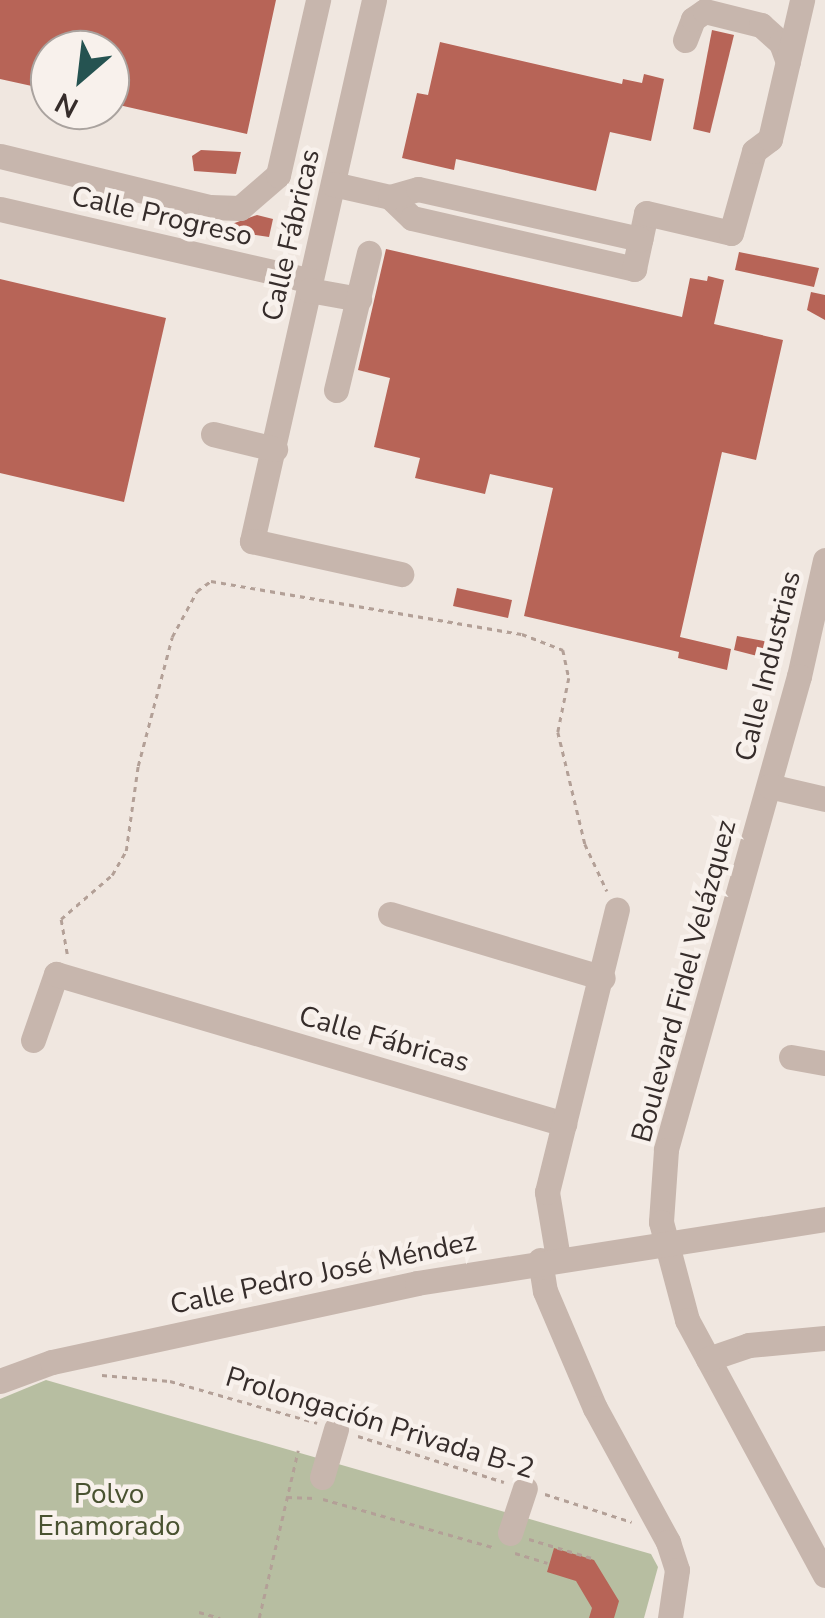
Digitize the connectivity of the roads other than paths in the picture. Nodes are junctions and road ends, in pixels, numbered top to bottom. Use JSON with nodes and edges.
{"nodes":[{"id":1,"x":318,"y":0,"type":"edge"},
{"id":2,"x":374,"y":0,"type":"edge"},
{"id":3,"x":802,"y":0,"type":"edge"},
{"id":4,"x":685,"y":40,"type":"dead end"},
{"id":5,"x":788,"y":62,"type":"junction"},
{"id":6,"x":0,"y":156,"type":"edge"},
{"id":7,"x":333,"y":184,"type":"junction"},
{"id":8,"x":0,"y":210,"type":"edge"},
{"id":9,"x":369,"y":253,"type":"dead end"},
{"id":10,"x":310,"y":286,"type":"junction"},
{"id":11,"x":358,"y":300,"type":"junction"},
{"id":12,"x":336,"y":390,"type":"dead end"},
{"id":13,"x":214,"y":434,"type":"dead end"},
{"id":14,"x":275,"y":448,"type":"junction"},
{"id":15,"x":825,"y":560,"type":"edge"},
{"id":16,"x":401,"y":574,"type":"dead end"},
{"id":17,"x":815,"y":648,"type":"edge"},
{"id":18,"x":799,"y":676,"type":"junction"},
{"id":19,"x":825,"y":682,"type":"edge"},
{"id":20,"x":769,"y":786,"type":"junction"},
{"id":21,"x":825,"y":798,"type":"edge"},
{"id":22,"x":617,"y":910,"type":"road end"},
{"id":23,"x":390,"y":914,"type":"dead end"},
{"id":24,"x":603,"y":978,"type":"junction"},
{"id":25,"x":32,"y":1040,"type":"dead end"},
{"id":26,"x":791,"y":1057,"type":"dead end"},
{"id":27,"x":825,"y":1063,"type":"edge"},
{"id":28,"x":564,"y":1124,"type":"junction"},
{"id":29,"x":825,"y":1219,"type":"edge"},
{"id":30,"x":662,"y":1242,"type":"junction"},
{"id":31,"x":549,"y":1259,"type":"junction"},
{"id":32,"x":825,"y":1338,"type":"edge"},
{"id":33,"x":708,"y":1359,"type":"junction"},
{"id":34,"x":0,"y":1381,"type":"edge"},
{"id":35,"x":336,"y":1429,"type":"road end"},
{"id":36,"x":322,"y":1477,"type":"dead end"},
{"id":37,"x":525,"y":1488,"type":"road end"},
{"id":38,"x":515,"y":1535,"type":"road end"},
{"id":39,"x":825,"y":1574,"type":"edge"},
{"id":40,"x":670,"y":1618,"type":"edge"}],
"edges":[{"from":1,"to":6,"type":"street"},
{"from":2,"to":7,"type":"street","name":"Calle Fábricas"},
{"from":3,"to":5,"type":"street"},
{"from":4,"to":5,"type":"street"},
{"from":5,"to":7,"type":"street"},
{"from":7,"to":10,"type":"street","name":"Calle Fábricas"},
{"from":8,"to":10,"type":"street","name":"Calle Progreso"},
{"from":9,"to":11,"type":"street"},
{"from":10,"to":11,"type":"street","name":"Calle Progreso"},
{"from":10,"to":14,"type":"street","name":"Calle Fábricas"},
{"from":11,"to":12,"type":"street"},
{"from":13,"to":14,"type":"street"},
{"from":14,"to":16,"type":"street","name":"Calle Fábricas"},
{"from":15,"to":17,"type":"street","name":"Calle Industrias"},
{"from":17,"to":18,"type":"street","name":"Calle Industrias"},
{"from":18,"to":19,"type":"street"},
{"from":18,"to":20,"type":"street","name":"Calle Industrias"},
{"from":20,"to":21,"type":"street"},
{"from":20,"to":30,"type":"street","name":"Boulevard Fidel Velázquez"},
{"from":22,"to":24,"type":"street"},
{"from":23,"to":24,"type":"street"},
{"from":24,"to":28,"type":"street"},
{"from":25,"to":28,"type":"street","name":"Calle Fábricas"},
{"from":26,"to":27,"type":"street"},
{"from":28,"to":31,"type":"street"},
{"from":29,"to":30,"type":"street","name":"Calle Pedro José Méndez"},
{"from":30,"to":31,"type":"street","name":"Calle Pedro José Méndez"},
{"from":30,"to":33,"type":"street","name":"Boulevard Fidel Velázquez"},
{"from":31,"to":34,"type":"street","name":"Calle Pedro José Méndez"},
{"from":31,"to":40,"type":"street"},
{"from":32,"to":33,"type":"street"},
{"from":33,"to":39,"type":"street","name":"Boulevard Fidel Velázquez"},
{"from":35,"to":36,"type":"street"},
{"from":37,"to":38,"type":"street"}]}
